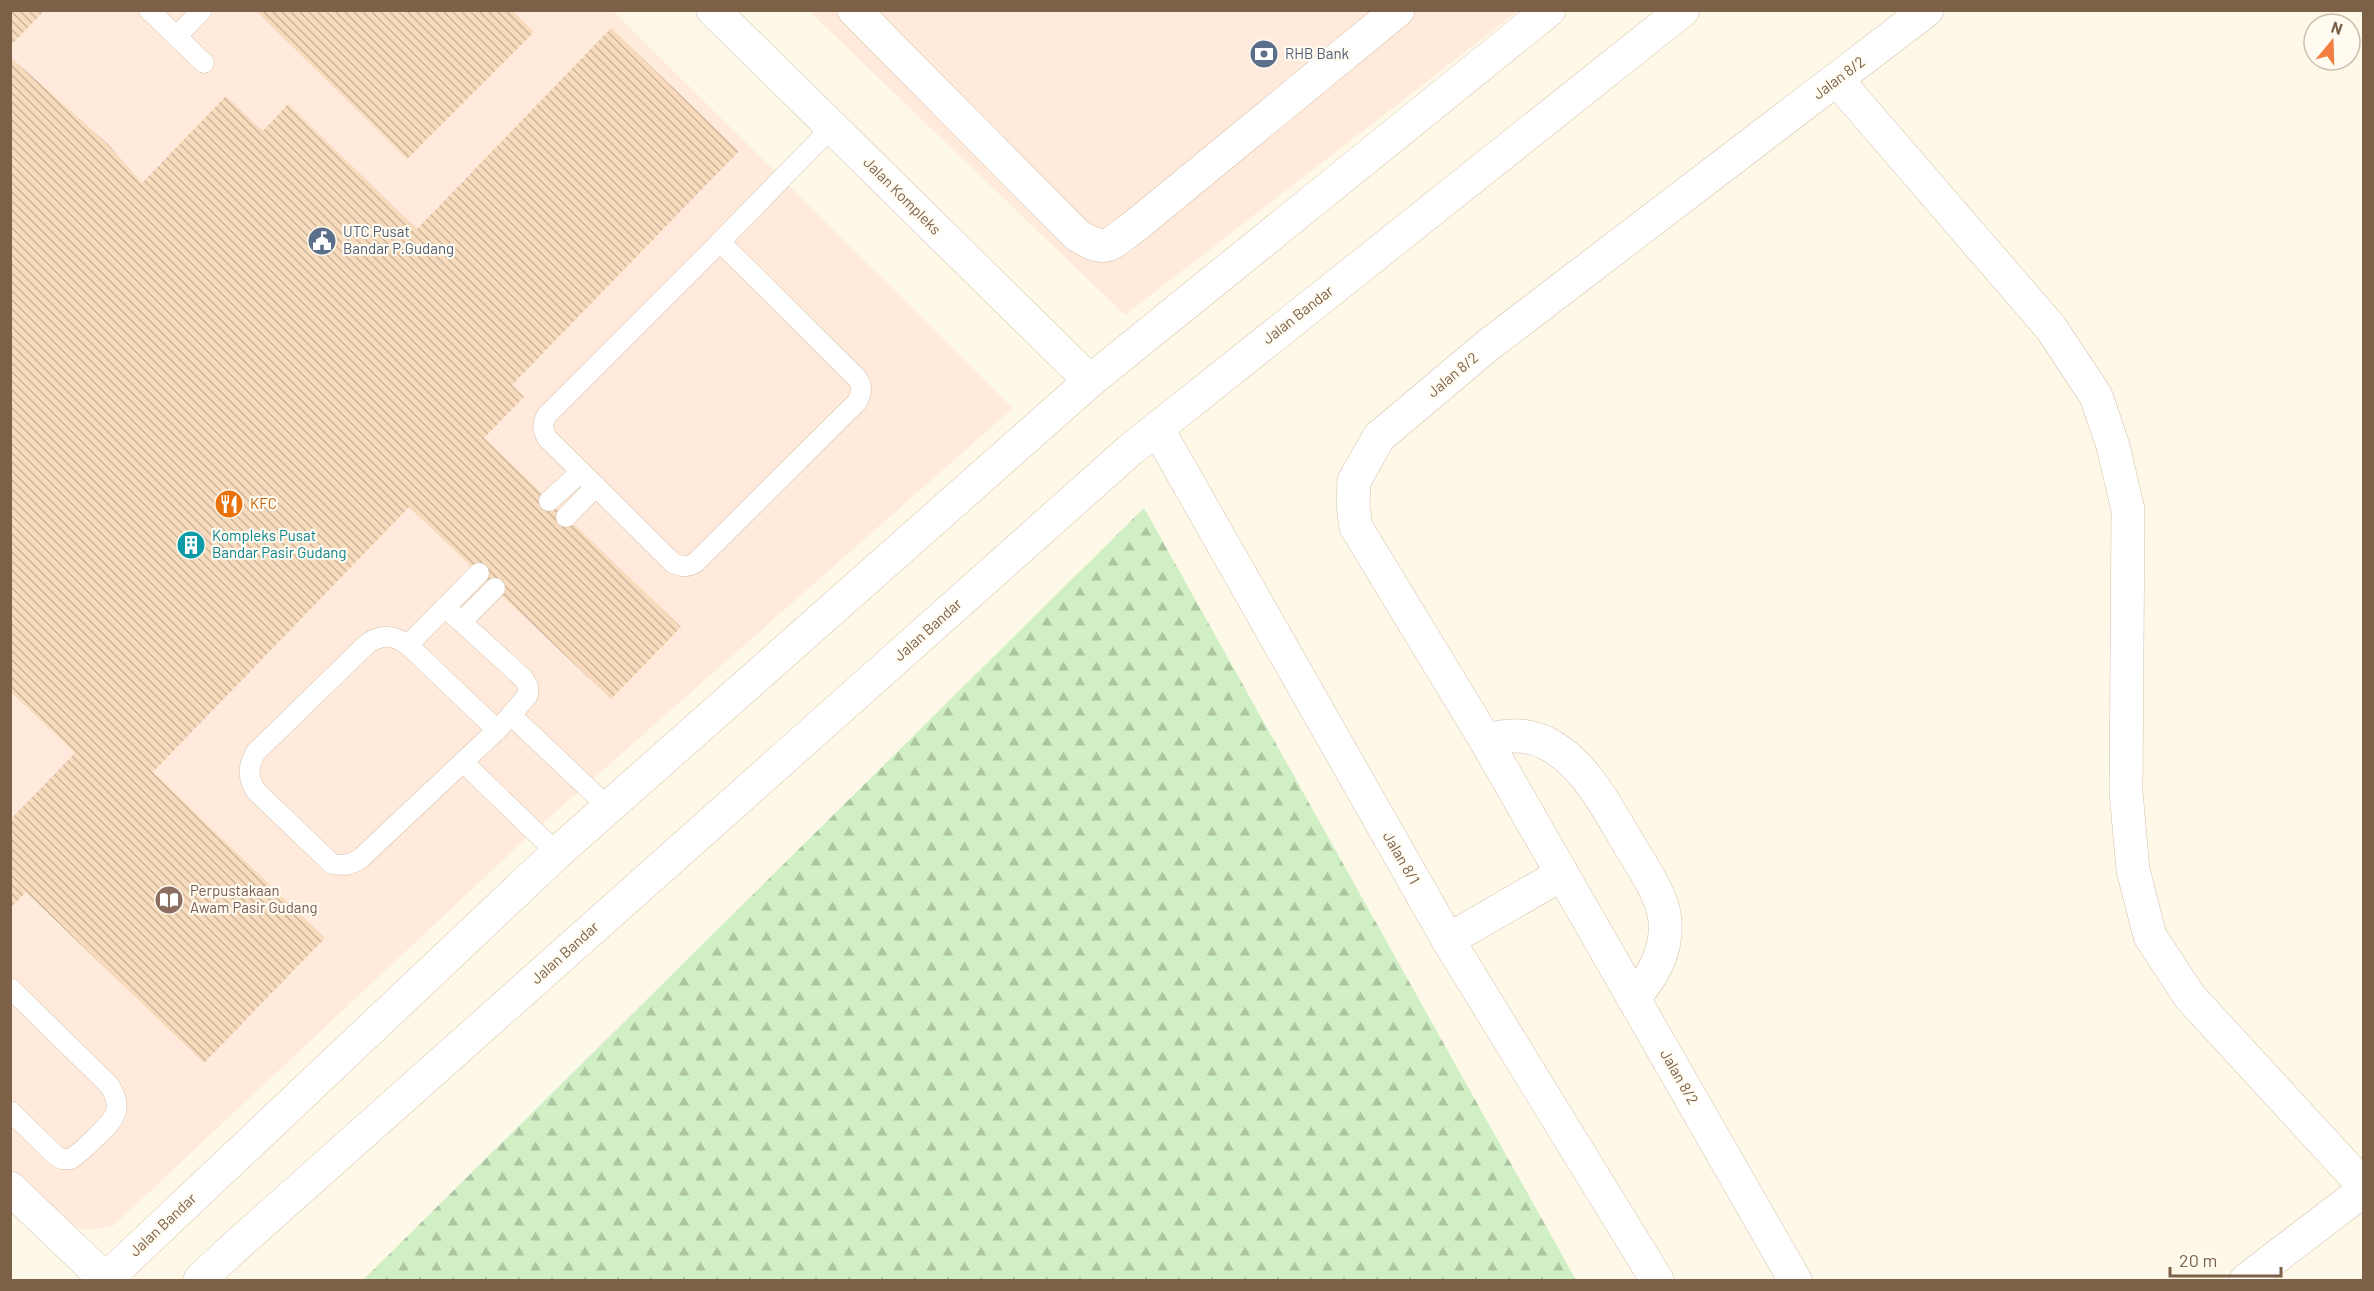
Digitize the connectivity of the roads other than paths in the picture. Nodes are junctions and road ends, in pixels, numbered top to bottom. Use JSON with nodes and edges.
{"nodes":[{"id":1,"x":149,"y":10,"type":"edge"},
{"id":2,"x":202,"y":10,"type":"edge"},
{"id":3,"x":713,"y":10,"type":"edge"},
{"id":4,"x":854,"y":10,"type":"edge"},
{"id":5,"x":1398,"y":10,"type":"edge"},
{"id":6,"x":1550,"y":10,"type":"edge"},
{"id":7,"x":1683,"y":10,"type":"edge"},
{"id":8,"x":1927,"y":10,"type":"edge"},
{"id":9,"x":177,"y":36,"type":"junction"},
{"id":10,"x":204,"y":63,"type":"dead end"},
{"id":11,"x":1837,"y":80,"type":"junction"},
{"id":12,"x":832,"y":127,"type":"junction"},
{"id":13,"x":720,"y":242,"type":"junction"},
{"id":14,"x":1090,"y":381,"type":"junction"},
{"id":15,"x":1157,"y":428,"type":"junction"},
{"id":16,"x":581,"y":472,"type":"junction"},
{"id":17,"x":596,"y":486,"type":"junction"},
{"id":18,"x":549,"y":501,"type":"dead end"},
{"id":19,"x":566,"y":517,"type":"dead end"},
{"id":20,"x":479,"y":573,"type":"dead end"},
{"id":21,"x":495,"y":588,"type":"dead end"},
{"id":22,"x":445,"y":607,"type":"junction"},
{"id":23,"x":462,"y":622,"type":"junction"},
{"id":24,"x":408,"y":645,"type":"junction"},
{"id":25,"x":511,"y":715,"type":"junction"},
{"id":26,"x":496,"y":730,"type":"junction"},
{"id":27,"x":1486,"y":741,"type":"junction"},
{"id":28,"x":462,"y":762,"type":"junction"},
{"id":29,"x":609,"y":808,"type":"junction"},
{"id":30,"x":557,"y":853,"type":"junction"},
{"id":31,"x":1562,"y":874,"type":"junction"},
{"id":32,"x":1448,"y":940,"type":"junction"},
{"id":33,"x":10,"y":988,"type":"edge"},
{"id":34,"x":1633,"y":998,"type":"junction"},
{"id":35,"x":10,"y":1111,"type":"edge"},
{"id":36,"x":10,"y":1188,"type":"edge"},
{"id":37,"x":2364,"y":1188,"type":"edge"},
{"id":38,"x":106,"y":1280,"type":"edge"},
{"id":39,"x":200,"y":1281,"type":"edge"},
{"id":40,"x":1657,"y":1281,"type":"edge"},
{"id":41,"x":1795,"y":1281,"type":"edge"},
{"id":42,"x":2246,"y":1281,"type":"edge"}],
"edges":[{"from":1,"to":9,"type":"lane"},
{"from":2,"to":9,"type":"lane"},
{"from":3,"to":12,"type":"street","name":"Jalan Kompleks"},
{"from":4,"to":5,"type":"street"},
{"from":6,"to":14,"type":"street","name":"Jalan Bandar"},
{"from":7,"to":15,"type":"street","name":"Jalan Bandar"},
{"from":8,"to":11,"type":"street","name":"Jalan 8/2"},
{"from":9,"to":10,"type":"lane"},
{"from":11,"to":27,"type":"street","name":"Jalan 8/2"},
{"from":11,"to":37,"type":"street"},
{"from":12,"to":13,"type":"lane"},
{"from":12,"to":14,"type":"street","name":"Jalan Kompleks"},
{"from":13,"to":16,"type":"lane"},
{"from":13,"to":17,"type":"lane"},
{"from":14,"to":29,"type":"street","name":"Jalan Bandar"},
{"from":15,"to":32,"type":"street","name":"Jalan 8/1"},
{"from":15,"to":39,"type":"street","name":"Jalan Bandar"},
{"from":16,"to":17,"type":"lane"},
{"from":16,"to":18,"type":"lane"},
{"from":17,"to":19,"type":"lane"},
{"from":20,"to":22,"type":"lane"},
{"from":21,"to":23,"type":"lane"},
{"from":22,"to":23,"type":"lane"},
{"from":22,"to":24,"type":"lane"},
{"from":23,"to":25,"type":"lane"},
{"from":24,"to":26,"type":"lane"},
{"from":24,"to":28,"type":"lane"},
{"from":25,"to":26,"type":"lane"},
{"from":25,"to":29,"type":"lane"},
{"from":26,"to":28,"type":"lane"},
{"from":27,"to":31,"type":"street","name":"Jalan 8/2"},
{"from":27,"to":34,"type":"street"},
{"from":28,"to":30,"type":"lane"},
{"from":29,"to":30,"type":"street","name":"Jalan Bandar"},
{"from":30,"to":38,"type":"street","name":"Jalan Bandar"},
{"from":31,"to":32,"type":"street"},
{"from":31,"to":34,"type":"street","name":"Jalan 8/2"},
{"from":32,"to":40,"type":"street","name":"Jalan 8/1"},
{"from":33,"to":35,"type":"lane"},
{"from":34,"to":41,"type":"street","name":"Jalan 8/2"},
{"from":36,"to":38,"type":"street"},
{"from":37,"to":42,"type":"street"}]}
